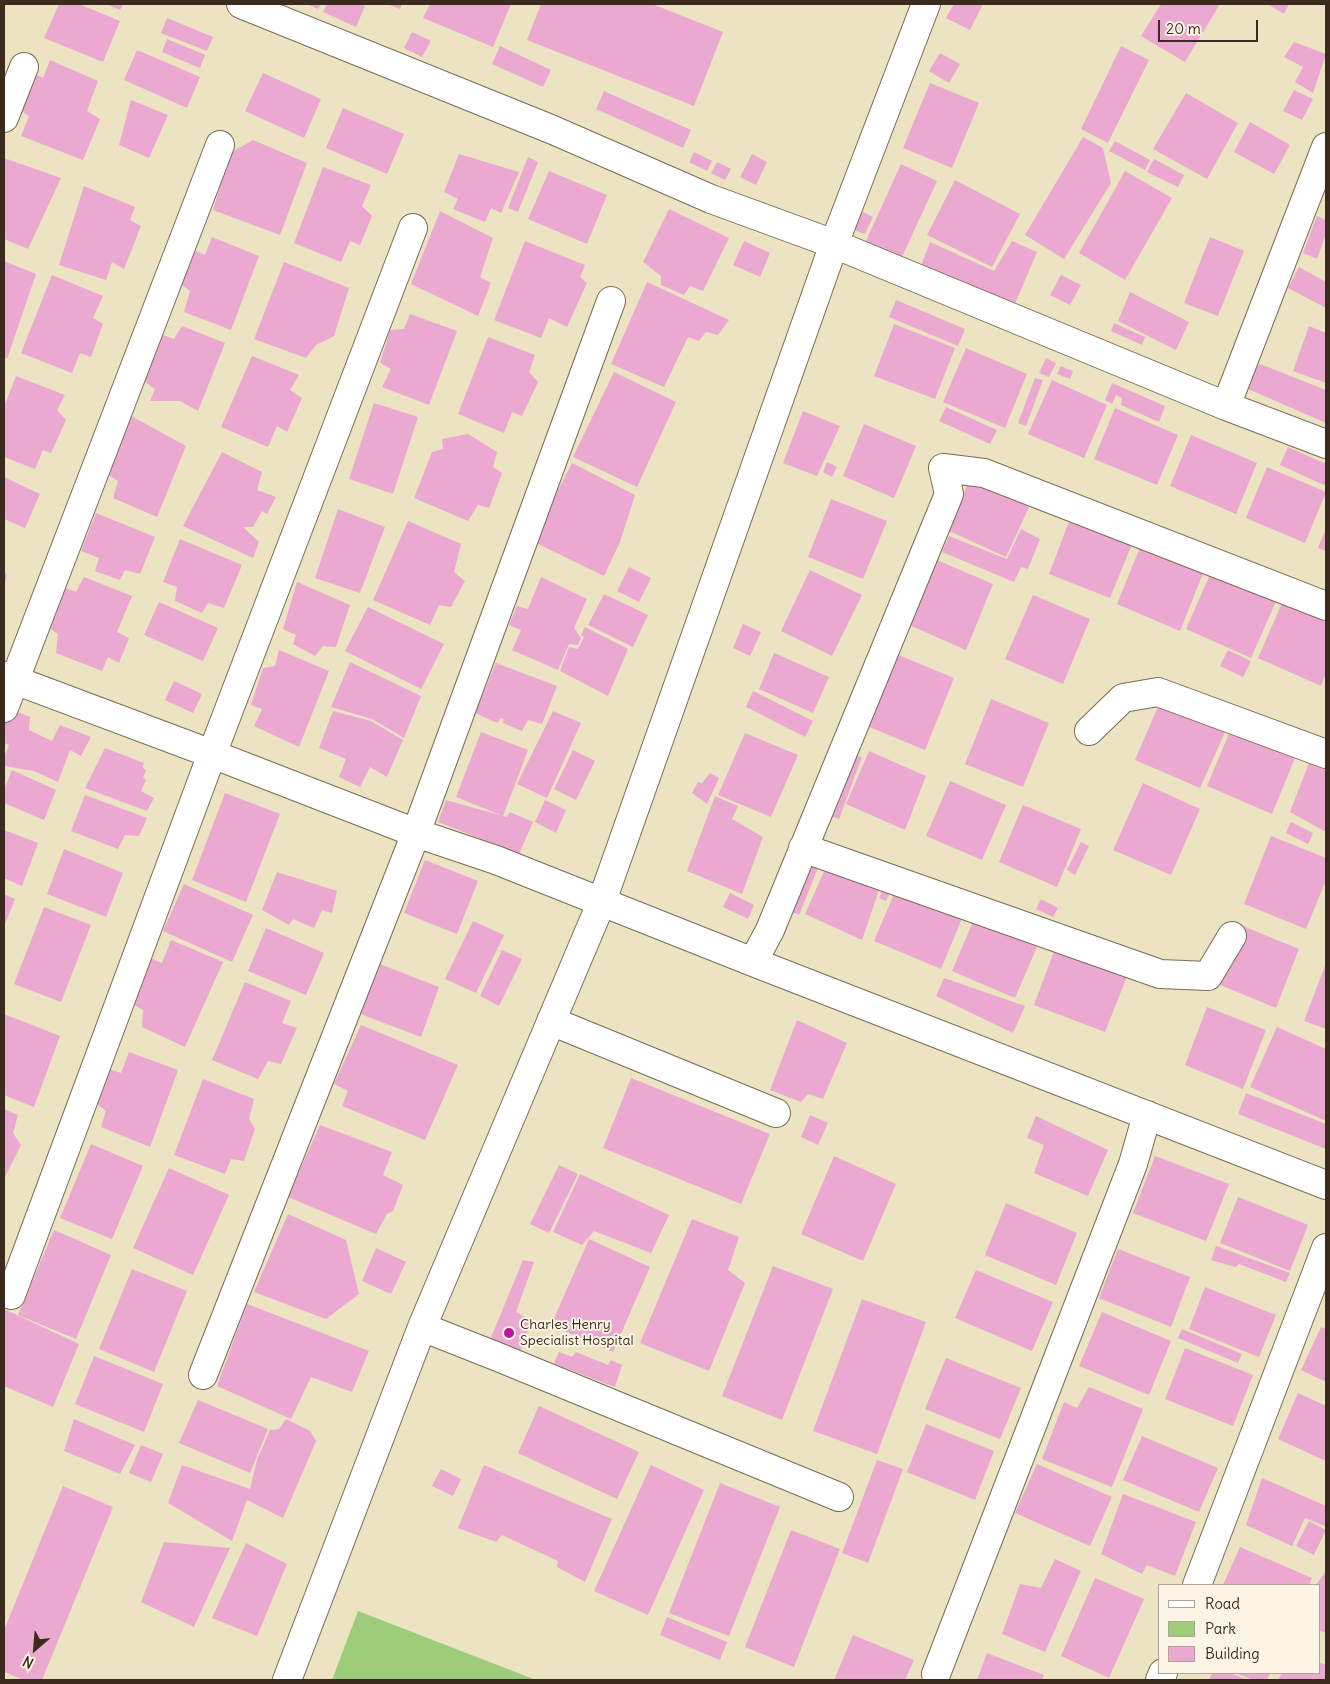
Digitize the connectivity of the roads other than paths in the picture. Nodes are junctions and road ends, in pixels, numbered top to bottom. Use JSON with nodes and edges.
{"nodes":[{"id":1,"x":242,"y":4,"type":"edge"},
{"id":2,"x":926,"y":4,"type":"edge"},
{"id":3,"x":24,"y":66,"type":"dead end"},
{"id":4,"x":4,"y":118,"type":"edge"},
{"id":5,"x":220,"y":145,"type":"dead end"},
{"id":6,"x":1326,"y":147,"type":"edge"},
{"id":7,"x":413,"y":228,"type":"dead end"},
{"id":8,"x":834,"y":244,"type":"junction"},
{"id":9,"x":611,"y":300,"type":"dead end"},
{"id":10,"x":1226,"y":406,"type":"junction"},
{"id":11,"x":1326,"y":444,"type":"edge"},
{"id":12,"x":1326,"y":606,"type":"edge"},
{"id":13,"x":9,"y":678,"type":"edge"},
{"id":14,"x":4,"y":708,"type":"edge"},
{"id":15,"x":1089,"y":731,"type":"dead end"},
{"id":16,"x":212,"y":754,"type":"junction"},
{"id":17,"x":1326,"y":754,"type":"edge"},
{"id":18,"x":416,"y":833,"type":"junction"},
{"id":19,"x":803,"y":848,"type":"junction"},
{"id":20,"x":602,"y":901,"type":"junction"},
{"id":21,"x":1232,"y":936,"type":"dead end"},
{"id":22,"x":753,"y":962,"type":"junction"},
{"id":23,"x":551,"y":1022,"type":"junction"},
{"id":24,"x":776,"y":1113,"type":"dead end"},
{"id":25,"x":1147,"y":1115,"type":"junction"},
{"id":26,"x":1326,"y":1185,"type":"edge"},
{"id":27,"x":1326,"y":1248,"type":"edge"},
{"id":28,"x":12,"y":1295,"type":"dead end"},
{"id":29,"x":422,"y":1328,"type":"junction"},
{"id":30,"x":202,"y":1376,"type":"dead end"},
{"id":31,"x":839,"y":1497,"type":"dead end"},
{"id":32,"x":1197,"y":1584,"type":"edge"},
{"id":33,"x":936,"y":1674,"type":"dead end"},
{"id":34,"x":287,"y":1680,"type":"edge"}],
"edges":[{"from":1,"to":8,"type":"street"},
{"from":2,"to":8,"type":"street"},
{"from":3,"to":4,"type":"street"},
{"from":5,"to":13,"type":"street"},
{"from":6,"to":10,"type":"street"},
{"from":7,"to":16,"type":"street"},
{"from":8,"to":10,"type":"street"},
{"from":8,"to":20,"type":"street"},
{"from":9,"to":18,"type":"street"},
{"from":10,"to":11,"type":"street"},
{"from":12,"to":19,"type":"street"},
{"from":13,"to":14,"type":"street"},
{"from":13,"to":16,"type":"street"},
{"from":15,"to":17,"type":"street"},
{"from":16,"to":18,"type":"street"},
{"from":16,"to":28,"type":"street"},
{"from":18,"to":20,"type":"street"},
{"from":18,"to":30,"type":"street"},
{"from":19,"to":21,"type":"street"},
{"from":19,"to":22,"type":"street"},
{"from":20,"to":22,"type":"street"},
{"from":20,"to":23,"type":"street"},
{"from":22,"to":25,"type":"street"},
{"from":23,"to":24,"type":"street"},
{"from":23,"to":29,"type":"street"},
{"from":25,"to":26,"type":"street"},
{"from":25,"to":33,"type":"street"},
{"from":27,"to":32,"type":"street"},
{"from":29,"to":31,"type":"street"},
{"from":29,"to":34,"type":"street"}]}
